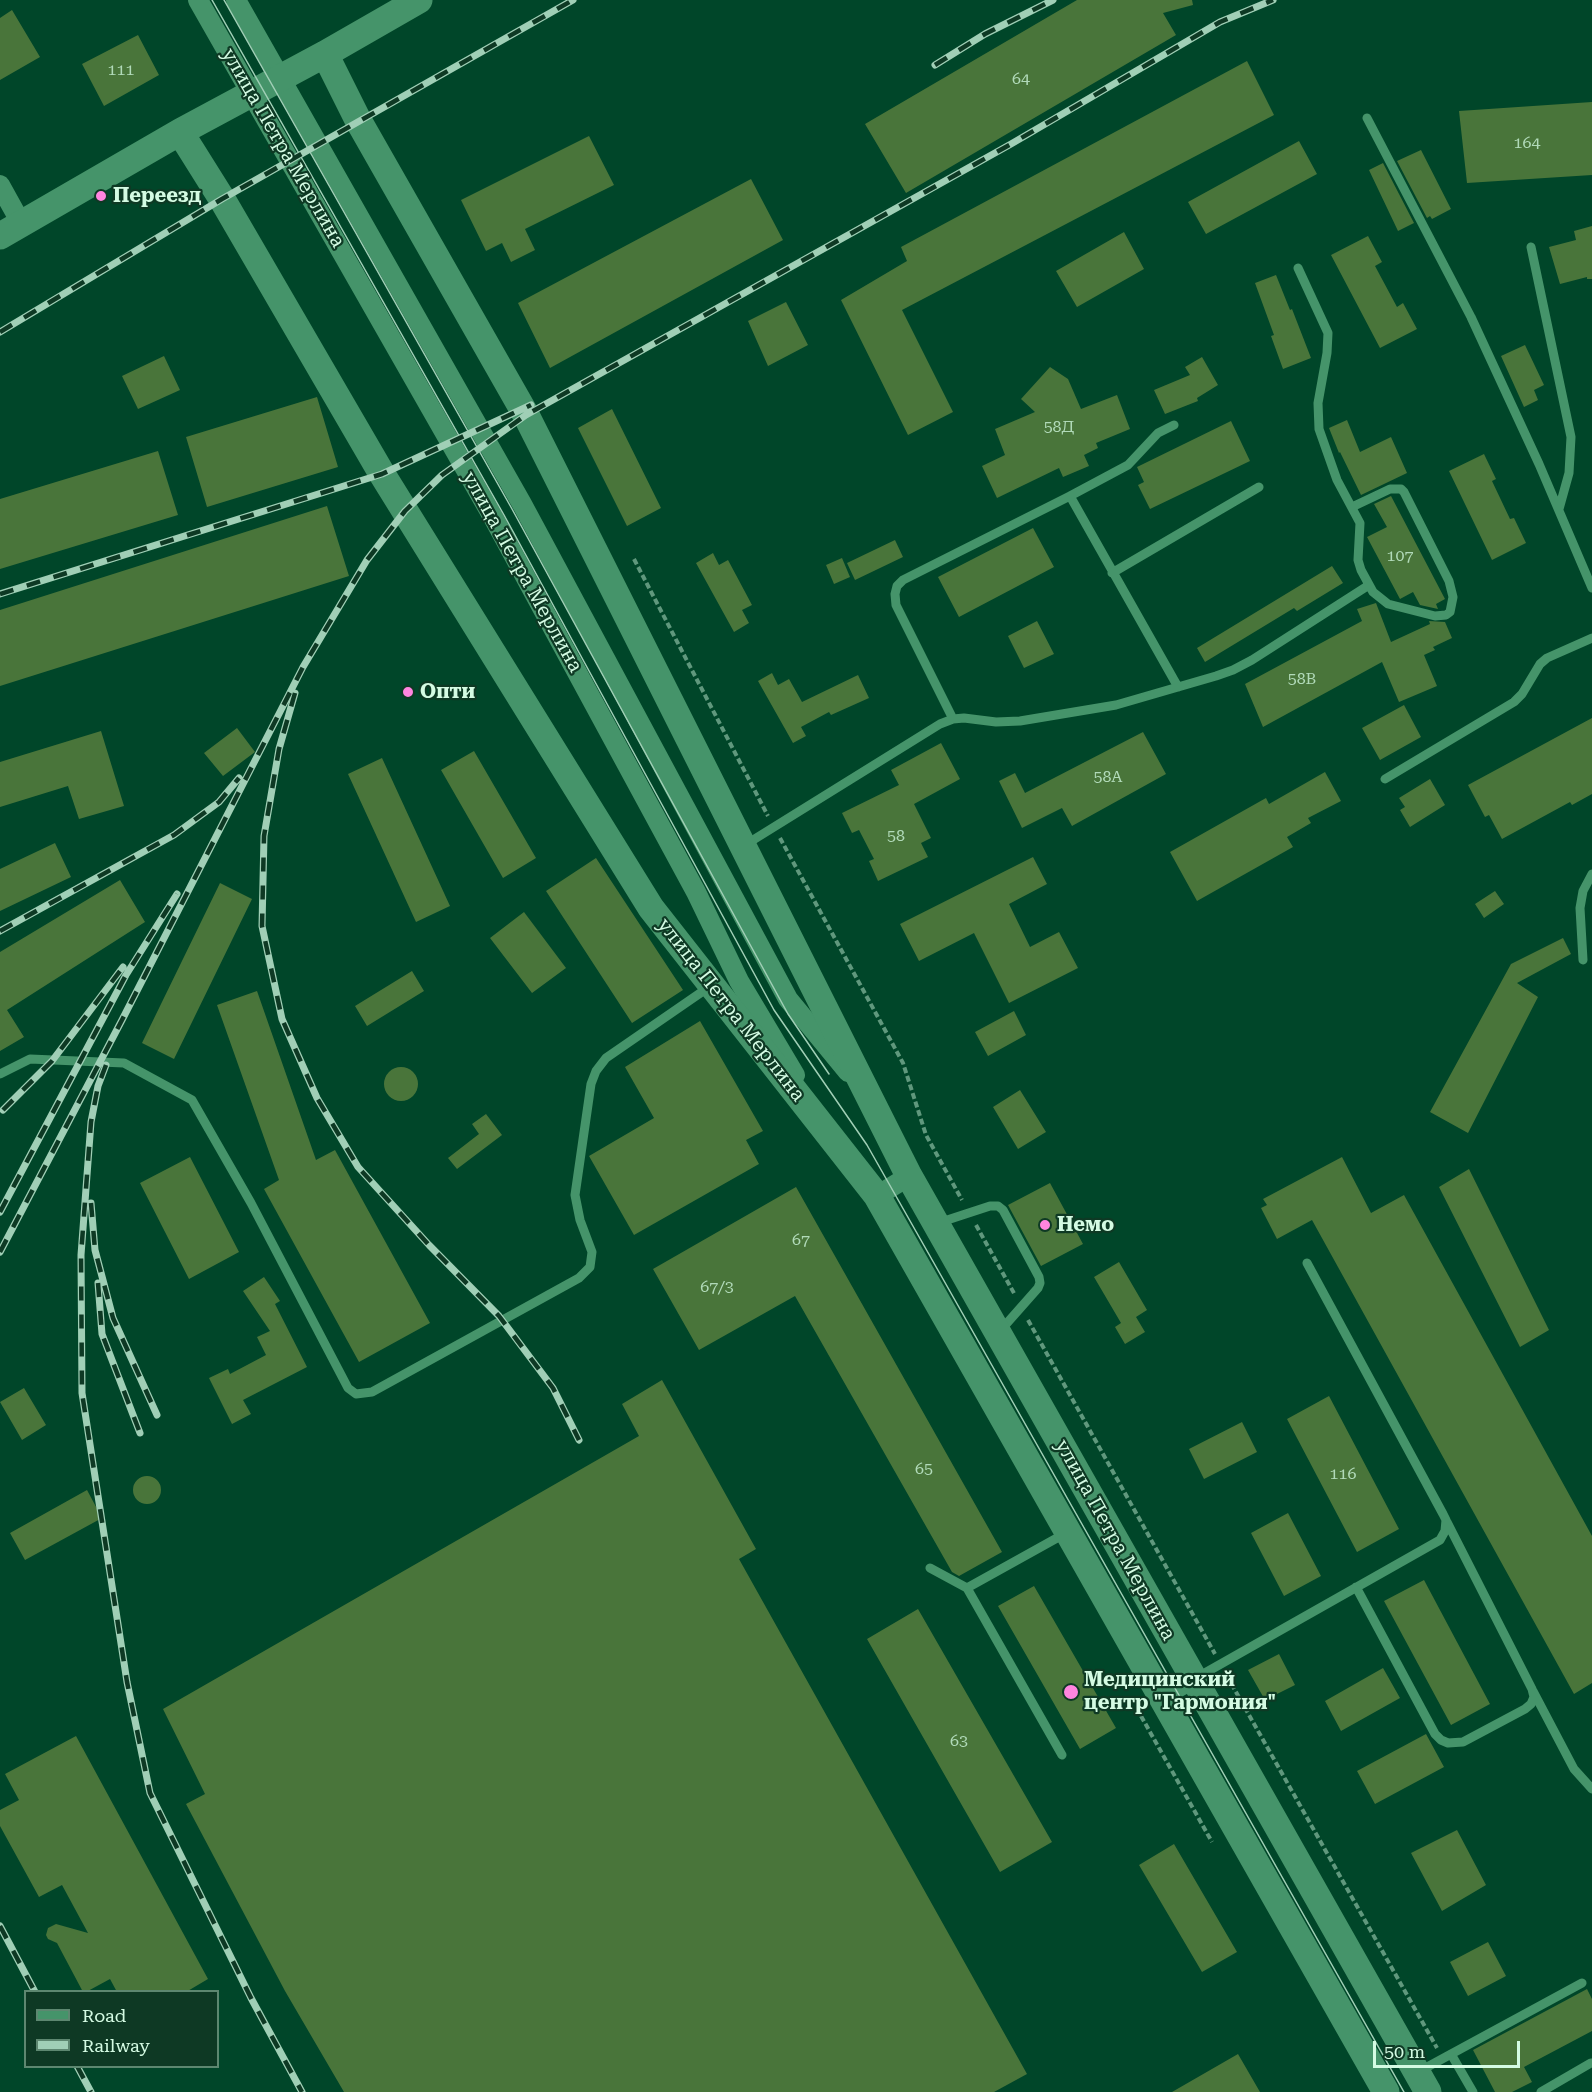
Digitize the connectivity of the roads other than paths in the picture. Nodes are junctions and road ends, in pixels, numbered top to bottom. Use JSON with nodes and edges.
{"nodes":[{"id":1,"x":198,"y":0,"type":"edge"},
{"id":2,"x":236,"y":0,"type":"edge"},
{"id":3,"x":419,"y":0,"type":"edge"},
{"id":4,"x":325,"y":54,"type":"junction"},
{"id":5,"x":1367,"y":118,"type":"dead end"},
{"id":6,"x":180,"y":132,"type":"junction"},
{"id":7,"x":0,"y":185,"type":"edge"},
{"id":8,"x":10,"y":230,"type":"edge"},
{"id":9,"x":1531,"y":247,"type":"dead end"},
{"id":10,"x":1298,"y":268,"type":"dead end"},
{"id":11,"x":1173,"y":425,"type":"dead end"},
{"id":12,"x":1258,"y":487,"type":"dead end"},
{"id":13,"x":1070,"y":496,"type":"junction"},
{"id":14,"x":1352,"y":507,"type":"junction"},
{"id":15,"x":1558,"y":509,"type":"junction"},
{"id":16,"x":1588,"y":566,"type":"edge"},
{"id":17,"x":1112,"y":573,"type":"junction"},
{"id":18,"x":1369,"y":585,"type":"junction"},
{"id":19,"x":1592,"y":588,"type":"edge"},
{"id":20,"x":1592,"y":638,"type":"edge"},
{"id":21,"x":1178,"y":687,"type":"junction"},
{"id":22,"x":952,"y":719,"type":"junction"},
{"id":23,"x":1385,"y":779,"type":"dead end"},
{"id":24,"x":743,"y":846,"type":"junction"},
{"id":25,"x":1592,"y":874,"type":"edge"},
{"id":26,"x":1583,"y":960,"type":"dead end"},
{"id":27,"x":711,"y":985,"type":"junction"},
{"id":28,"x":0,"y":1074,"type":"edge"},
{"id":29,"x":873,"y":1103,"type":"junction"},
{"id":30,"x":838,"y":1147,"type":"junction"},
{"id":31,"x":909,"y":1176,"type":"junction"},
{"id":32,"x":877,"y":1196,"type":"junction"},
{"id":33,"x":936,"y":1223,"type":"junction"},
{"id":34,"x":1308,"y":1263,"type":"dead end"},
{"id":35,"x":998,"y":1333,"type":"junction"},
{"id":36,"x":1446,"y":1520,"type":"junction"},
{"id":37,"x":1068,"y":1532,"type":"junction"},
{"id":38,"x":930,"y":1568,"type":"dead end"},
{"id":39,"x":1356,"y":1587,"type":"junction"},
{"id":40,"x":967,"y":1588,"type":"junction"},
{"id":41,"x":1194,"y":1679,"type":"junction"},
{"id":42,"x":1532,"y":1689,"type":"junction"},
{"id":43,"x":1161,"y":1697,"type":"junction"},
{"id":44,"x":1062,"y":1755,"type":"dead end"},
{"id":45,"x":1592,"y":1789,"type":"edge"},
{"id":46,"x":1582,"y":1983,"type":"dead end"},
{"id":47,"x":1447,"y":2056,"type":"junction"},
{"id":48,"x":1591,"y":2063,"type":"edge"},
{"id":49,"x":1423,"y":2082,"type":"edge"},
{"id":50,"x":1386,"y":2092,"type":"edge"},
{"id":51,"x":1473,"y":2092,"type":"edge"},
{"id":52,"x":1541,"y":2092,"type":"edge"}],
"edges":[{"from":1,"to":30,"type":"street","name":"улица Петра Мерлина"},
{"from":2,"to":29,"type":"street","name":"улица Петра Мерлина"},
{"from":3,"to":4,"type":"main road"},
{"from":4,"to":6,"type":"main road"},
{"from":4,"to":24,"type":"main road","name":"улица Петра Мерлина"},
{"from":5,"to":15,"type":"lane"},
{"from":6,"to":8,"type":"main road"},
{"from":6,"to":27,"type":"main road","name":"улица Петра Мерлина"},
{"from":7,"to":8,"type":"street"},
{"from":9,"to":15,"type":"lane"},
{"from":10,"to":14,"type":"lane"},
{"from":11,"to":13,"type":"lane"},
{"from":12,"to":17,"type":"lane"},
{"from":13,"to":17,"type":"lane"},
{"from":13,"to":22,"type":"lane"},
{"from":14,"to":18,"type":"lane"},
{"from":14,"to":18,"type":"lane"},
{"from":15,"to":16,"type":"lane"},
{"from":16,"to":19,"type":"lane"},
{"from":17,"to":21,"type":"lane"},
{"from":18,"to":21,"type":"lane"},
{"from":20,"to":23,"type":"lane"},
{"from":21,"to":22,"type":"lane"},
{"from":22,"to":24,"type":"lane"},
{"from":24,"to":29,"type":"main road","name":"улица Петра Мерлина"},
{"from":25,"to":26,"type":"lane"},
{"from":27,"to":28,"type":"lane"},
{"from":27,"to":30,"type":"main road","name":"улица Петра Мерлина"},
{"from":29,"to":31,"type":"main road","name":"улица Петра Мерлина"},
{"from":30,"to":32,"type":"main road","name":"улица Петра Мерлина"},
{"from":31,"to":32,"type":"street"},
{"from":31,"to":33,"type":"main road","name":"улица Петра Мерлина"},
{"from":32,"to":37,"type":"main road","name":"улица Петра Мерлина"},
{"from":33,"to":35,"type":"main road","name":"улица Петра Мерлина"},
{"from":33,"to":35,"type":"lane"},
{"from":34,"to":36,"type":"lane"},
{"from":35,"to":41,"type":"main road","name":"улица Петра Мерлина"},
{"from":36,"to":39,"type":"lane"},
{"from":36,"to":42,"type":"lane"},
{"from":37,"to":40,"type":"lane"},
{"from":37,"to":43,"type":"main road","name":"улица Петра Мерлина"},
{"from":38,"to":40,"type":"lane"},
{"from":39,"to":41,"type":"lane"},
{"from":39,"to":42,"type":"lane"},
{"from":40,"to":44,"type":"lane"},
{"from":41,"to":43,"type":"street"},
{"from":41,"to":49,"type":"main road","name":"улица Петра Мерлина"},
{"from":42,"to":45,"type":"lane"},
{"from":43,"to":50,"type":"main road","name":"улица Петра Мерлина"},
{"from":46,"to":47,"type":"lane"},
{"from":47,"to":49,"type":"lane"},
{"from":47,"to":51,"type":"lane"},
{"from":48,"to":52,"type":"lane"}]}
